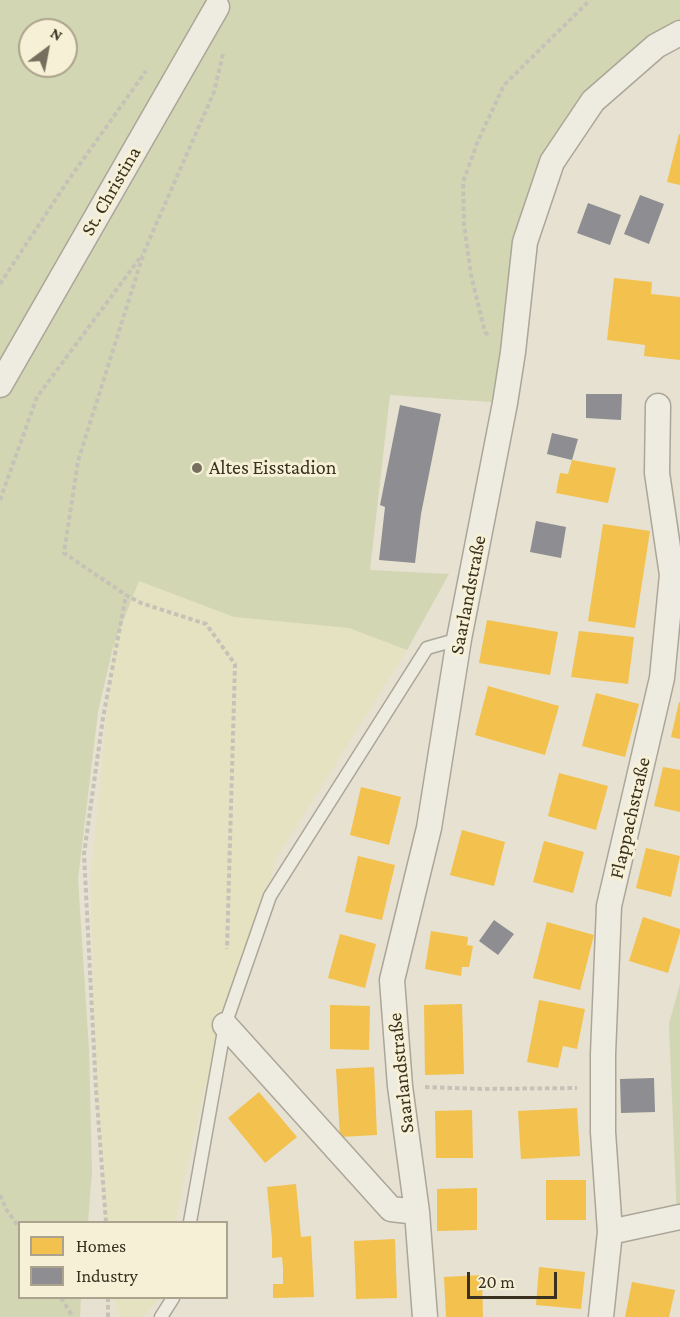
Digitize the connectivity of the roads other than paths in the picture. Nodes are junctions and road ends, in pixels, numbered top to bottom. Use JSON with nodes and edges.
{"nodes":[{"id":1,"x":214,"y":2,"type":"edge"},
{"id":2,"x":680,"y":33,"type":"edge"},
{"id":3,"x":0,"y":385,"type":"edge"},
{"id":4,"x":658,"y":406,"type":"dead end"},
{"id":5,"x":459,"y":639,"type":"junction"},
{"id":6,"x":225,"y":1025,"type":"junction"},
{"id":7,"x":417,"y":1212,"type":"junction"},
{"id":8,"x":680,"y":1217,"type":"edge"},
{"id":9,"x":190,"y":1221,"type":"edge"},
{"id":10,"x":610,"y":1232,"type":"junction"},
{"id":11,"x":172,"y":1299,"type":"edge"},
{"id":12,"x":162,"y":1317,"type":"edge"},
{"id":13,"x":425,"y":1317,"type":"edge"},
{"id":14,"x":601,"y":1317,"type":"edge"}],
"edges":[{"from":1,"to":3,"type":"street","name":"St. Christina"},
{"from":2,"to":5,"type":"street","name":"Saarlandstraße"},
{"from":4,"to":10,"type":"street","name":"Flappachstraße"},
{"from":5,"to":6,"type":"lane"},
{"from":5,"to":7,"type":"street","name":"Saarlandstraße"},
{"from":6,"to":7,"type":"street"},
{"from":6,"to":9,"type":"lane"},
{"from":7,"to":13,"type":"street","name":"Saarlandstraße"},
{"from":8,"to":10,"type":"street"},
{"from":10,"to":14,"type":"street","name":"Flappachstraße"},
{"from":11,"to":12,"type":"lane"}]}
